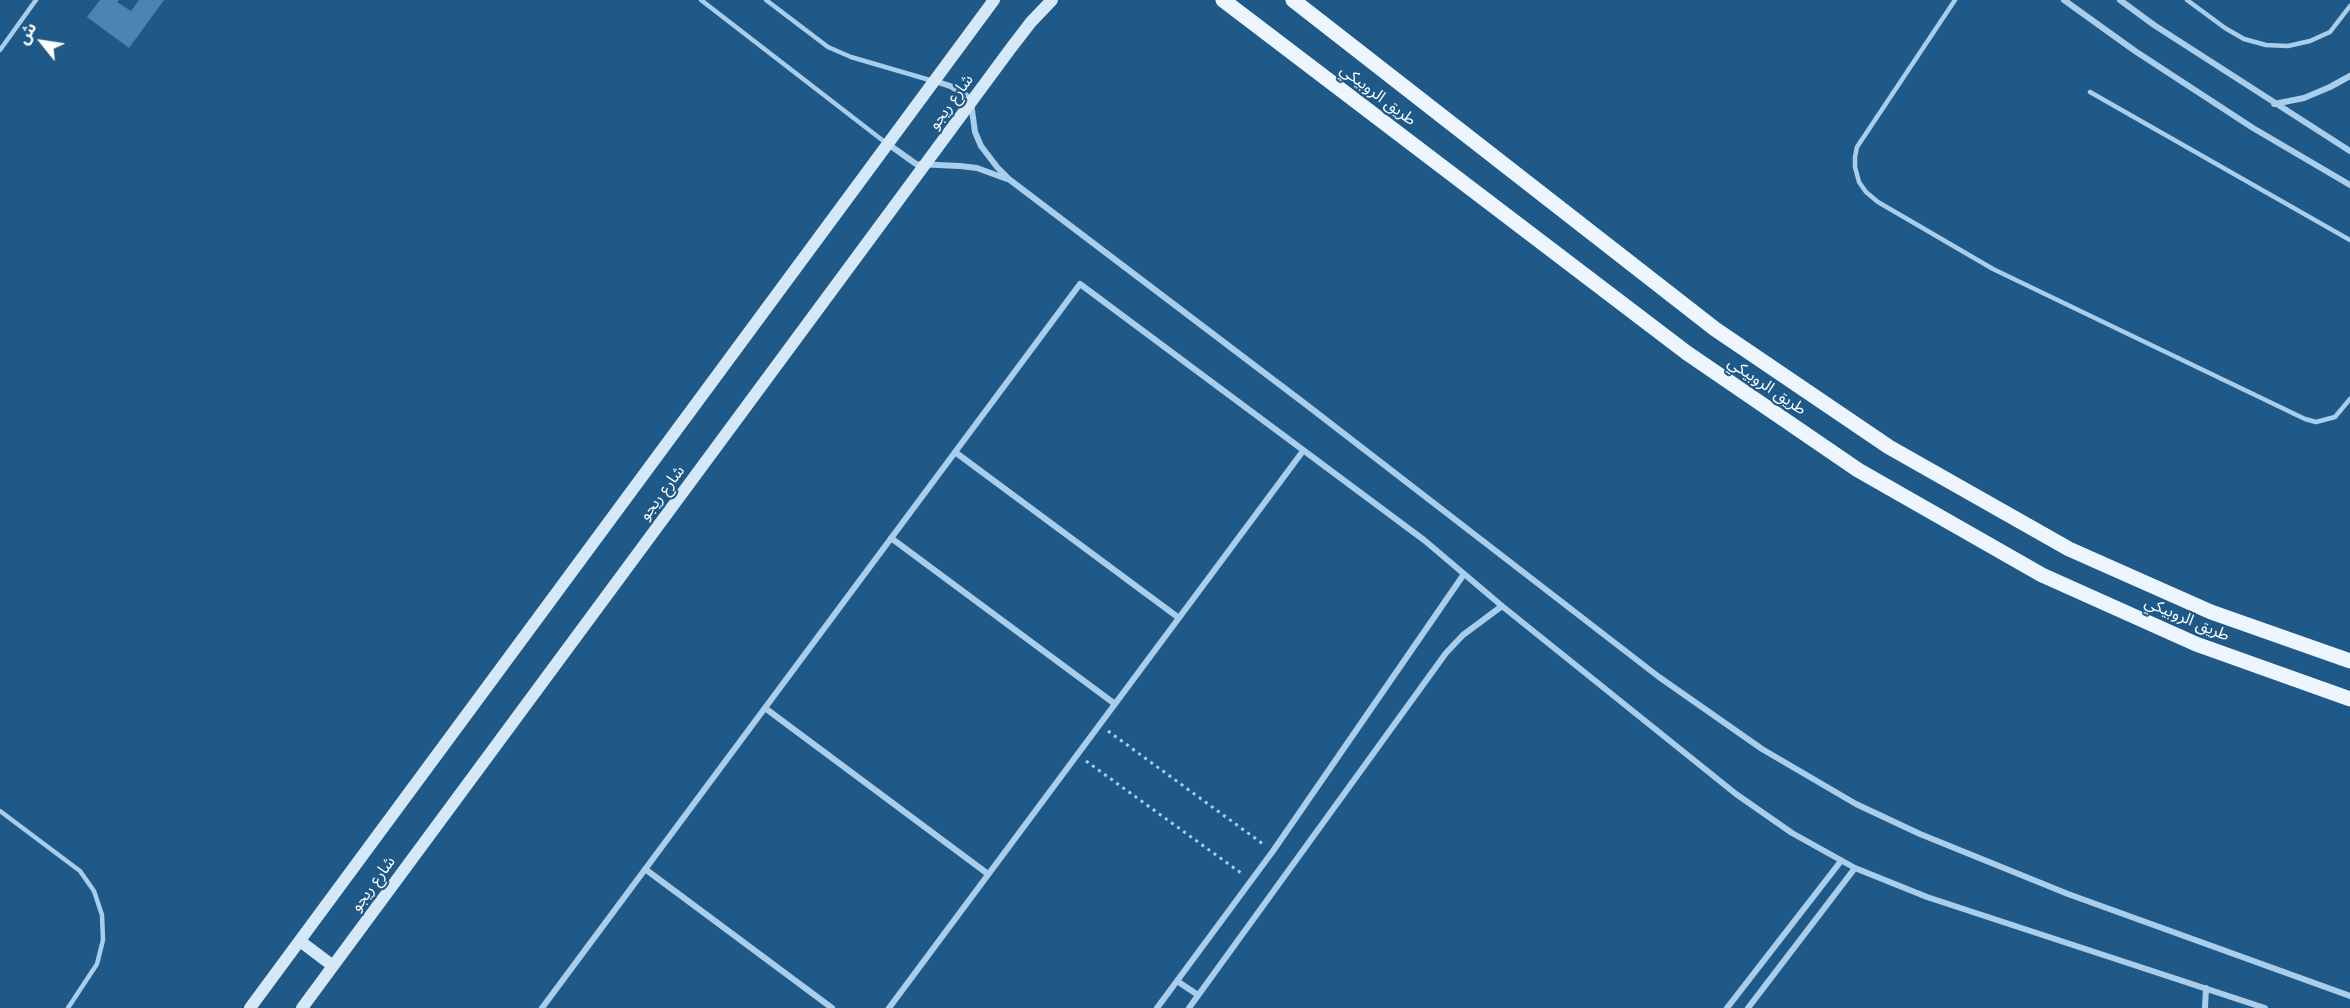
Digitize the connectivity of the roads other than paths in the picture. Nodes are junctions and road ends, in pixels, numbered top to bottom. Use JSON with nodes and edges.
{"nodes":[{"id":1,"x":36,"y":0,"type":"edge"},
{"id":2,"x":701,"y":0,"type":"edge"},
{"id":3,"x":766,"y":0,"type":"edge"},
{"id":4,"x":994,"y":0,"type":"edge"},
{"id":5,"x":1052,"y":0,"type":"edge"},
{"id":6,"x":1223,"y":0,"type":"edge"},
{"id":7,"x":1293,"y":0,"type":"edge"},
{"id":8,"x":1954,"y":0,"type":"edge"},
{"id":9,"x":2064,"y":0,"type":"edge"},
{"id":10,"x":2120,"y":0,"type":"edge"},
{"id":11,"x":2187,"y":0,"type":"edge"},
{"id":12,"x":2350,"y":6,"type":"edge"},
{"id":13,"x":0,"y":50,"type":"edge"},
{"id":14,"x":2350,"y":76,"type":"edge"},
{"id":15,"x":933,"y":81,"type":"junction"},
{"id":16,"x":2090,"y":92,"type":"dead end"},
{"id":17,"x":971,"y":103,"type":"junction"},
{"id":18,"x":2274,"y":104,"type":"junction"},
{"id":19,"x":886,"y":143,"type":"junction"},
{"id":20,"x":2350,"y":151,"type":"edge"},
{"id":21,"x":925,"y":166,"type":"junction"},
{"id":22,"x":1010,"y":180,"type":"junction"},
{"id":23,"x":2350,"y":185,"type":"edge"},
{"id":24,"x":2350,"y":240,"type":"edge"},
{"id":25,"x":2350,"y":399,"type":"edge"},
{"id":26,"x":1303,"y":451,"type":"junction"},
{"id":27,"x":955,"y":452,"type":"junction"},
{"id":28,"x":891,"y":538,"type":"junction"},
{"id":29,"x":1464,"y":574,"type":"junction"},
{"id":30,"x":1502,"y":606,"type":"junction"},
{"id":31,"x":1179,"y":618,"type":"junction"},
{"id":32,"x":2350,"y":661,"type":"edge"},
{"id":33,"x":2350,"y":699,"type":"edge"},
{"id":34,"x":1115,"y":704,"type":"junction"},
{"id":35,"x":765,"y":708,"type":"junction"},
{"id":36,"x":0,"y":811,"type":"edge"},
{"id":37,"x":1841,"y":861,"type":"junction"},
{"id":38,"x":1856,"y":868,"type":"junction"},
{"id":39,"x":645,"y":869,"type":"junction"},
{"id":40,"x":988,"y":874,"type":"junction"},
{"id":41,"x":300,"y":941,"type":"junction"},
{"id":42,"x":333,"y":966,"type":"junction"},
{"id":43,"x":1177,"y":981,"type":"junction"},
{"id":44,"x":2206,"y":988,"type":"junction"},
{"id":45,"x":1198,"y":995,"type":"junction"},
{"id":46,"x":2350,"y":996,"type":"edge"},
{"id":47,"x":68,"y":1008,"type":"edge"},
{"id":48,"x":250,"y":1008,"type":"edge"},
{"id":49,"x":302,"y":1008,"type":"edge"},
{"id":50,"x":542,"y":1008,"type":"edge"},
{"id":51,"x":832,"y":1008,"type":"edge"},
{"id":52,"x":889,"y":1008,"type":"edge"},
{"id":53,"x":1157,"y":1008,"type":"edge"},
{"id":54,"x":1189,"y":1008,"type":"edge"},
{"id":55,"x":1727,"y":1008,"type":"edge"},
{"id":56,"x":1748,"y":1008,"type":"edge"},
{"id":57,"x":2205,"y":1008,"type":"edge"},
{"id":58,"x":2265,"y":1008,"type":"edge"}],
"edges":[{"from":1,"to":13,"type":"lane"},
{"from":2,"to":19,"type":"lane"},
{"from":3,"to":15,"type":"lane"},
{"from":4,"to":15,"type":"main road","name":"شارع ريجو"},
{"from":5,"to":17,"type":"main road","name":"شارع ريجو"},
{"from":6,"to":33,"type":"main road","name":"طريق الروبيكي"},
{"from":7,"to":32,"type":"main road","name":"طريق الروبيكي"},
{"from":8,"to":25,"type":"lane"},
{"from":9,"to":23,"type":"street"},
{"from":10,"to":18,"type":"street"},
{"from":11,"to":12,"type":"lane"},
{"from":14,"to":18,"type":"street"},
{"from":15,"to":17,"type":"street"},
{"from":15,"to":19,"type":"main road","name":"شارع ريجو"},
{"from":16,"to":24,"type":"lane"},
{"from":17,"to":21,"type":"main road","name":"شارع ريجو"},
{"from":17,"to":22,"type":"street"},
{"from":18,"to":20,"type":"street"},
{"from":19,"to":21,"type":"street"},
{"from":19,"to":41,"type":"main road","name":"شارع ريجو"},
{"from":21,"to":22,"type":"street"},
{"from":21,"to":42,"type":"main road","name":"شارع ريجو"},
{"from":22,"to":46,"type":"street"},
{"from":26,"to":27,"type":"street"},
{"from":26,"to":29,"type":"street"},
{"from":26,"to":31,"type":"street"},
{"from":27,"to":28,"type":"street"},
{"from":27,"to":31,"type":"street"},
{"from":28,"to":34,"type":"street"},
{"from":28,"to":35,"type":"street"},
{"from":29,"to":30,"type":"street"},
{"from":29,"to":43,"type":"street"},
{"from":30,"to":37,"type":"street"},
{"from":30,"to":45,"type":"street"},
{"from":31,"to":34,"type":"street"},
{"from":34,"to":40,"type":"street"},
{"from":35,"to":39,"type":"street"},
{"from":35,"to":40,"type":"street"},
{"from":36,"to":47,"type":"lane"},
{"from":37,"to":38,"type":"street"},
{"from":37,"to":55,"type":"street"},
{"from":38,"to":44,"type":"street"},
{"from":38,"to":56,"type":"street"},
{"from":39,"to":50,"type":"street"},
{"from":39,"to":51,"type":"street"},
{"from":40,"to":52,"type":"street"},
{"from":41,"to":42,"type":"main road"},
{"from":41,"to":48,"type":"main road","name":"شارع ريجو"},
{"from":42,"to":49,"type":"main road","name":"شارع ريجو"},
{"from":43,"to":45,"type":"street"},
{"from":43,"to":53,"type":"street"},
{"from":44,"to":57,"type":"street"},
{"from":44,"to":58,"type":"street"},
{"from":45,"to":54,"type":"street"}]}
